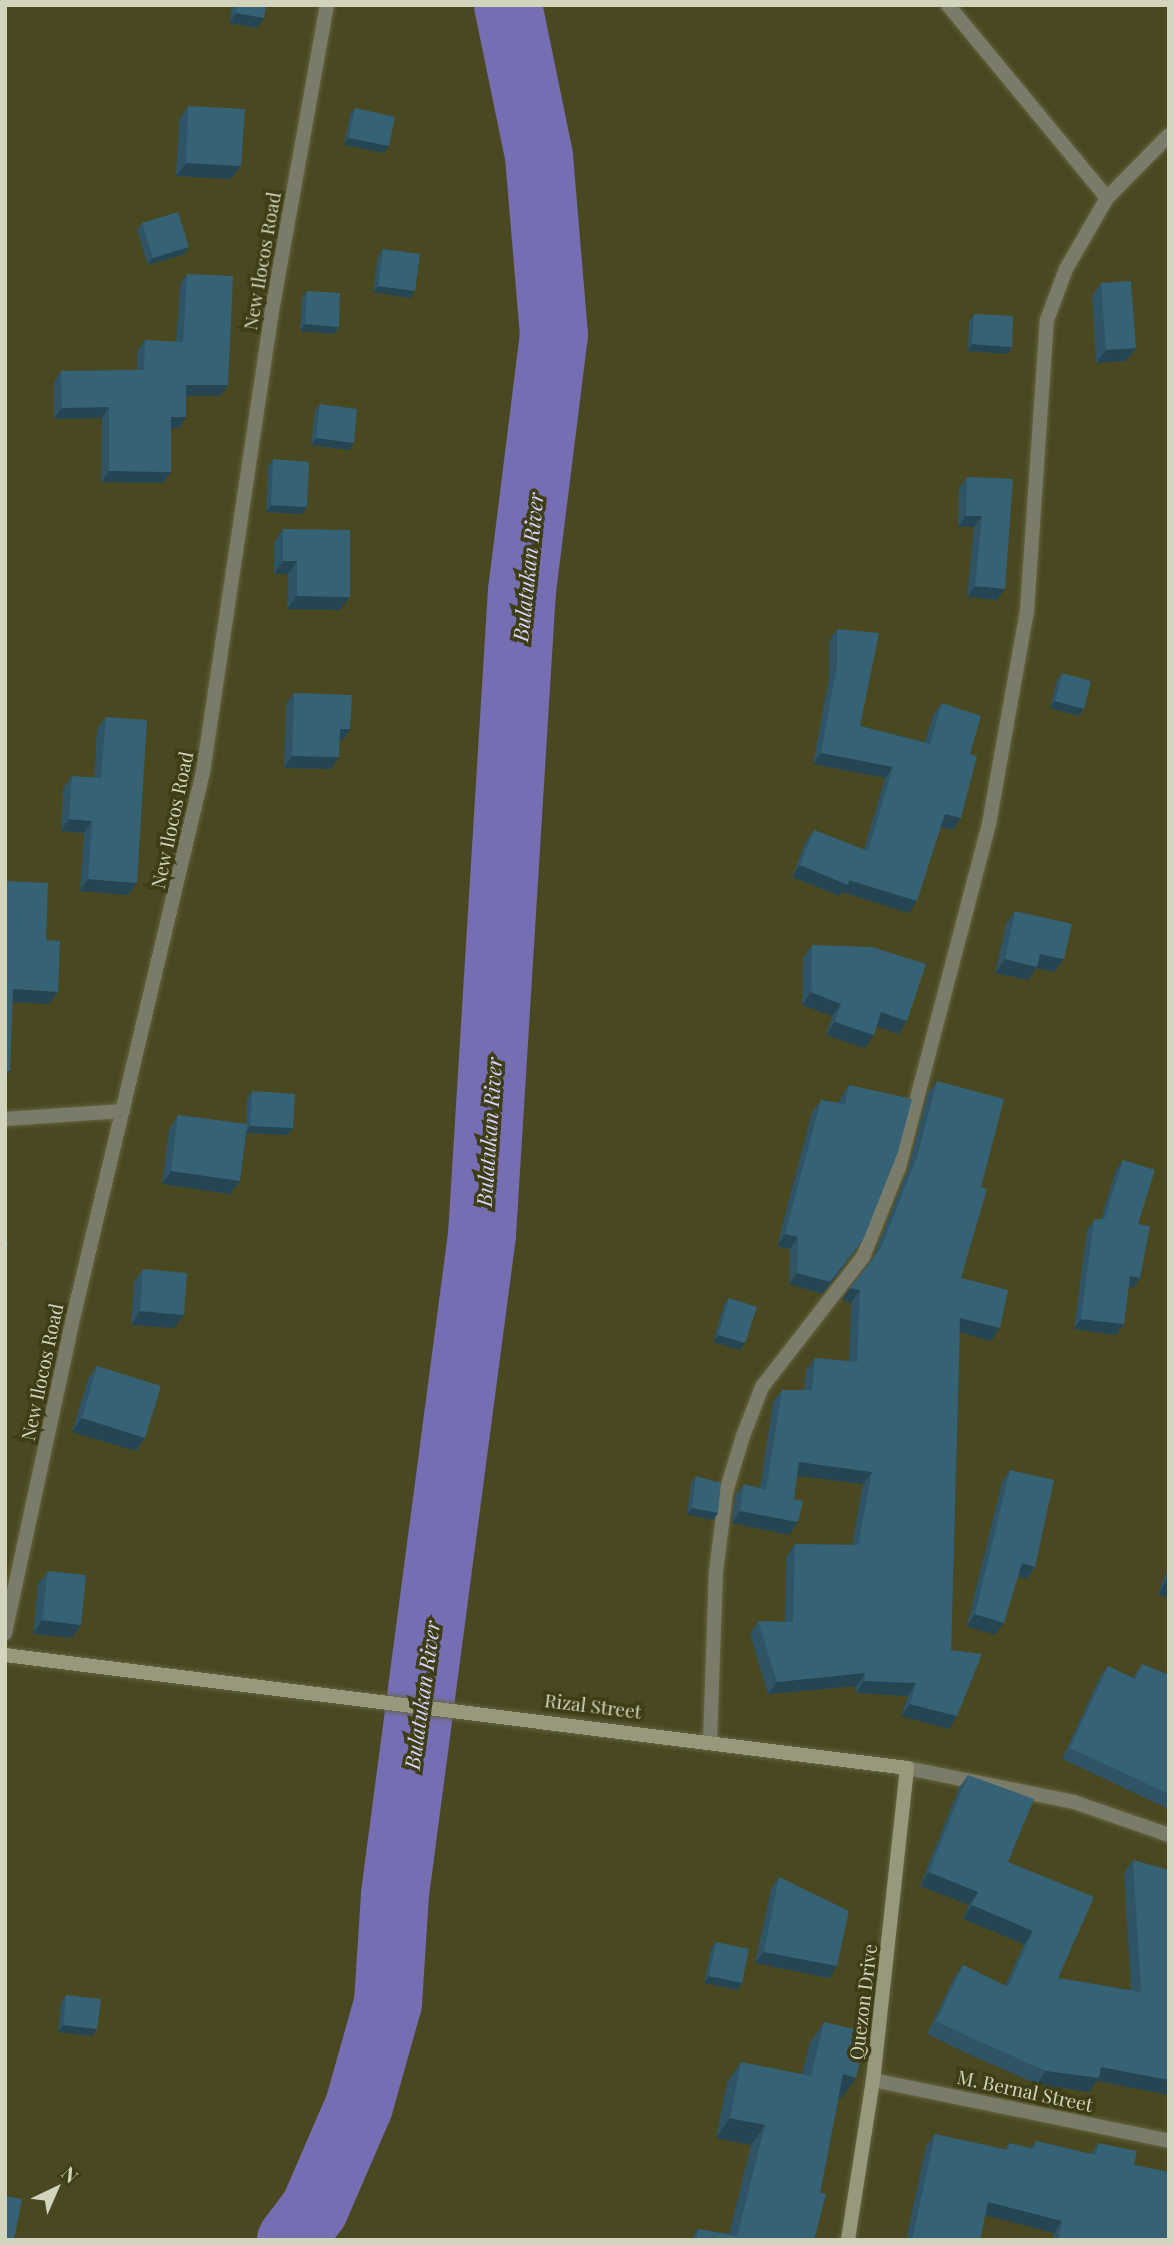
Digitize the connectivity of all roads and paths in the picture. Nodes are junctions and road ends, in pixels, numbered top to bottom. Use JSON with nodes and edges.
{"nodes":[{"id":1,"x":327,"y":5,"type":"edge"},
{"id":2,"x":948,"y":5,"type":"edge"},
{"id":3,"x":1169,"y":135,"type":"edge"},
{"id":4,"x":1107,"y":198,"type":"junction"},
{"id":5,"x":122,"y":1111,"type":"junction"},
{"id":6,"x":5,"y":1119,"type":"edge"},
{"id":7,"x":5,"y":1633,"type":"edge"},
{"id":8,"x":5,"y":1655,"type":"edge"},
{"id":9,"x":710,"y":1741,"type":"junction"},
{"id":10,"x":907,"y":1768,"type":"junction"},
{"id":11,"x":1169,"y":1835,"type":"edge"},
{"id":12,"x":873,"y":2080,"type":"junction"},
{"id":13,"x":1169,"y":2141,"type":"edge"},
{"id":14,"x":848,"y":2240,"type":"edge"}],
"edges":[{"from":1,"to":5,"type":"street","name":"New Ilocos Road"},
{"from":2,"to":4,"type":"street"},
{"from":3,"to":4,"type":"street"},
{"from":4,"to":9,"type":"street"},
{"from":5,"to":6,"type":"street"},
{"from":5,"to":7,"type":"street","name":"New Ilocos Road"},
{"from":8,"to":9,"type":"main road","name":"Rizal Street"},
{"from":9,"to":10,"type":"main road","name":"Rizal Street"},
{"from":10,"to":11,"type":"street","name":"Rizal Street"},
{"from":10,"to":12,"type":"main road","name":"Quezon Drive"},
{"from":12,"to":13,"type":"street","name":"M. Bernal Street"},
{"from":12,"to":14,"type":"main road","name":"Quezon Drive"}]}
